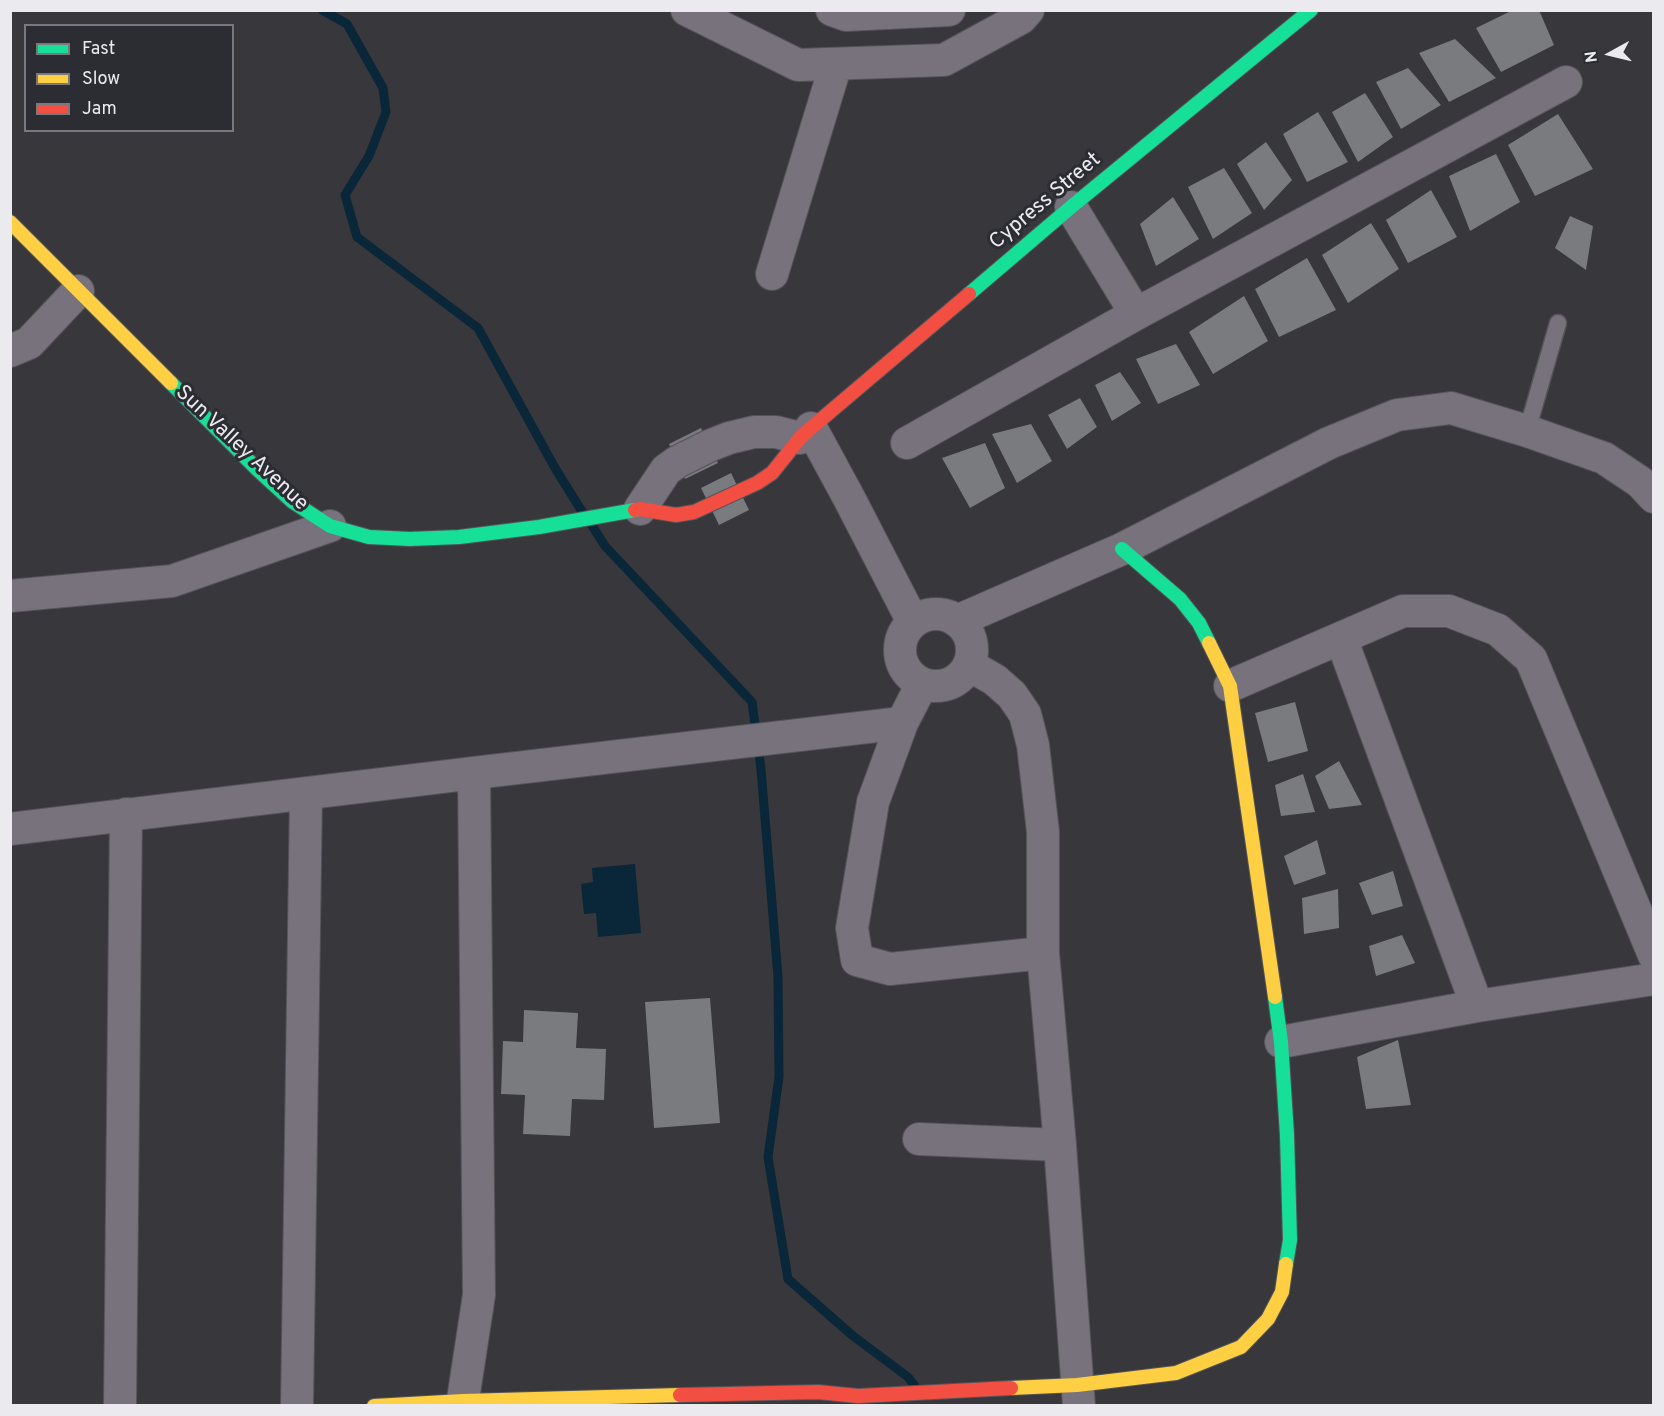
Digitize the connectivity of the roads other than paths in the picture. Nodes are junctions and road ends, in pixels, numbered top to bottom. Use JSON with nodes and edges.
{"nodes":[{"id":1,"x":687,"y":10,"type":"edge"},
{"id":2,"x":832,"y":10,"type":"edge"},
{"id":3,"x":949,"y":10,"type":"edge"},
{"id":4,"x":1028,"y":10,"type":"edge"},
{"id":5,"x":1311,"y":10,"type":"edge"},
{"id":6,"x":836,"y":64,"type":"junction"},
{"id":7,"x":1566,"y":82,"type":"dead end"},
{"id":8,"x":1071,"y":207,"type":"junction"},
{"id":9,"x":10,"y":222,"type":"edge"},
{"id":10,"x":772,"y":274,"type":"dead end"},
{"id":11,"x":78,"y":291,"type":"junction"},
{"id":12,"x":1136,"y":314,"type":"junction"},
{"id":13,"x":1558,"y":323,"type":"dead end"},
{"id":14,"x":10,"y":351,"type":"edge"},
{"id":15,"x":1527,"y":431,"type":"junction"},
{"id":16,"x":806,"y":433,"type":"junction"},
{"id":17,"x":907,"y":443,"type":"dead end"},
{"id":18,"x":1653,"y":497,"type":"edge"},
{"id":19,"x":640,"y":509,"type":"junction"},
{"id":20,"x":330,"y":526,"type":"junction"},
{"id":21,"x":1122,"y":549,"type":"junction"},
{"id":22,"x":10,"y":596,"type":"edge"},
{"id":23,"x":957,"y":621,"type":"junction"},
{"id":24,"x":913,"y":622,"type":"junction"},
{"id":25,"x":1341,"y":638,"type":"junction"},
{"id":26,"x":969,"y":665,"type":"junction"},
{"id":27,"x":922,"y":684,"type":"junction"},
{"id":28,"x":1230,"y":686,"type":"junction"},
{"id":29,"x":902,"y":723,"type":"junction"},
{"id":30,"x":474,"y":772,"type":"junction"},
{"id":31,"x":306,"y":794,"type":"junction"},
{"id":32,"x":126,"y":814,"type":"junction"},
{"id":33,"x":10,"y":829,"type":"edge"},
{"id":34,"x":1042,"y":953,"type":"junction"},
{"id":35,"x":1653,"y":955,"type":"edge"},
{"id":36,"x":1653,"y":980,"type":"edge"},
{"id":37,"x":1477,"y":1006,"type":"junction"},
{"id":38,"x":1281,"y":1042,"type":"junction"},
{"id":39,"x":918,"y":1139,"type":"dead end"},
{"id":40,"x":1060,"y":1145,"type":"junction"},
{"id":41,"x":1078,"y":1395,"type":"edge"},
{"id":42,"x":815,"y":1399,"type":"edge"},
{"id":43,"x":462,"y":1403,"type":"edge"},
{"id":44,"x":120,"y":1406,"type":"edge"},
{"id":45,"x":297,"y":1406,"type":"edge"},
{"id":46,"x":374,"y":1406,"type":"edge"}],
"edges":[{"from":1,"to":6,"type":"street"},
{"from":2,"to":3,"type":"street"},
{"from":4,"to":6,"type":"street"},
{"from":5,"to":8,"type":"street","name":"Cypress Street"},
{"from":6,"to":10,"type":"street"},
{"from":7,"to":12,"type":"street"},
{"from":8,"to":12,"type":"street"},
{"from":8,"to":16,"type":"street","name":"Cypress Street"},
{"from":9,"to":11,"type":"street","name":"Sun Valley Avenue"},
{"from":11,"to":14,"type":"street"},
{"from":11,"to":20,"type":"street","name":"Sun Valley Avenue"},
{"from":12,"to":17,"type":"street"},
{"from":13,"to":15,"type":"lane"},
{"from":15,"to":18,"type":"street"},
{"from":15,"to":21,"type":"street"},
{"from":16,"to":19,"type":"street","name":"Sun Valley Avenue"},
{"from":16,"to":19,"type":"street"},
{"from":16,"to":24,"type":"street"},
{"from":19,"to":20,"type":"street","name":"Sun Valley Avenue"},
{"from":20,"to":22,"type":"street"},
{"from":21,"to":23,"type":"street"},
{"from":21,"to":28,"type":"street"},
{"from":23,"to":24,"type":"street"},
{"from":23,"to":26,"type":"street"},
{"from":24,"to":27,"type":"street"},
{"from":25,"to":28,"type":"street"},
{"from":25,"to":35,"type":"street"},
{"from":25,"to":37,"type":"street"},
{"from":26,"to":27,"type":"street"},
{"from":26,"to":34,"type":"street"},
{"from":27,"to":29,"type":"street"},
{"from":28,"to":38,"type":"street"},
{"from":29,"to":30,"type":"street"},
{"from":29,"to":34,"type":"street"},
{"from":30,"to":31,"type":"street"},
{"from":30,"to":43,"type":"street"},
{"from":31,"to":32,"type":"street"},
{"from":31,"to":45,"type":"street"},
{"from":32,"to":33,"type":"street"},
{"from":32,"to":44,"type":"street"},
{"from":34,"to":40,"type":"street"},
{"from":36,"to":37,"type":"street"},
{"from":37,"to":38,"type":"street"},
{"from":38,"to":41,"type":"street"},
{"from":39,"to":40,"type":"street"},
{"from":40,"to":41,"type":"street"},
{"from":41,"to":42,"type":"street"},
{"from":42,"to":43,"type":"street"},
{"from":43,"to":46,"type":"street"}]}
